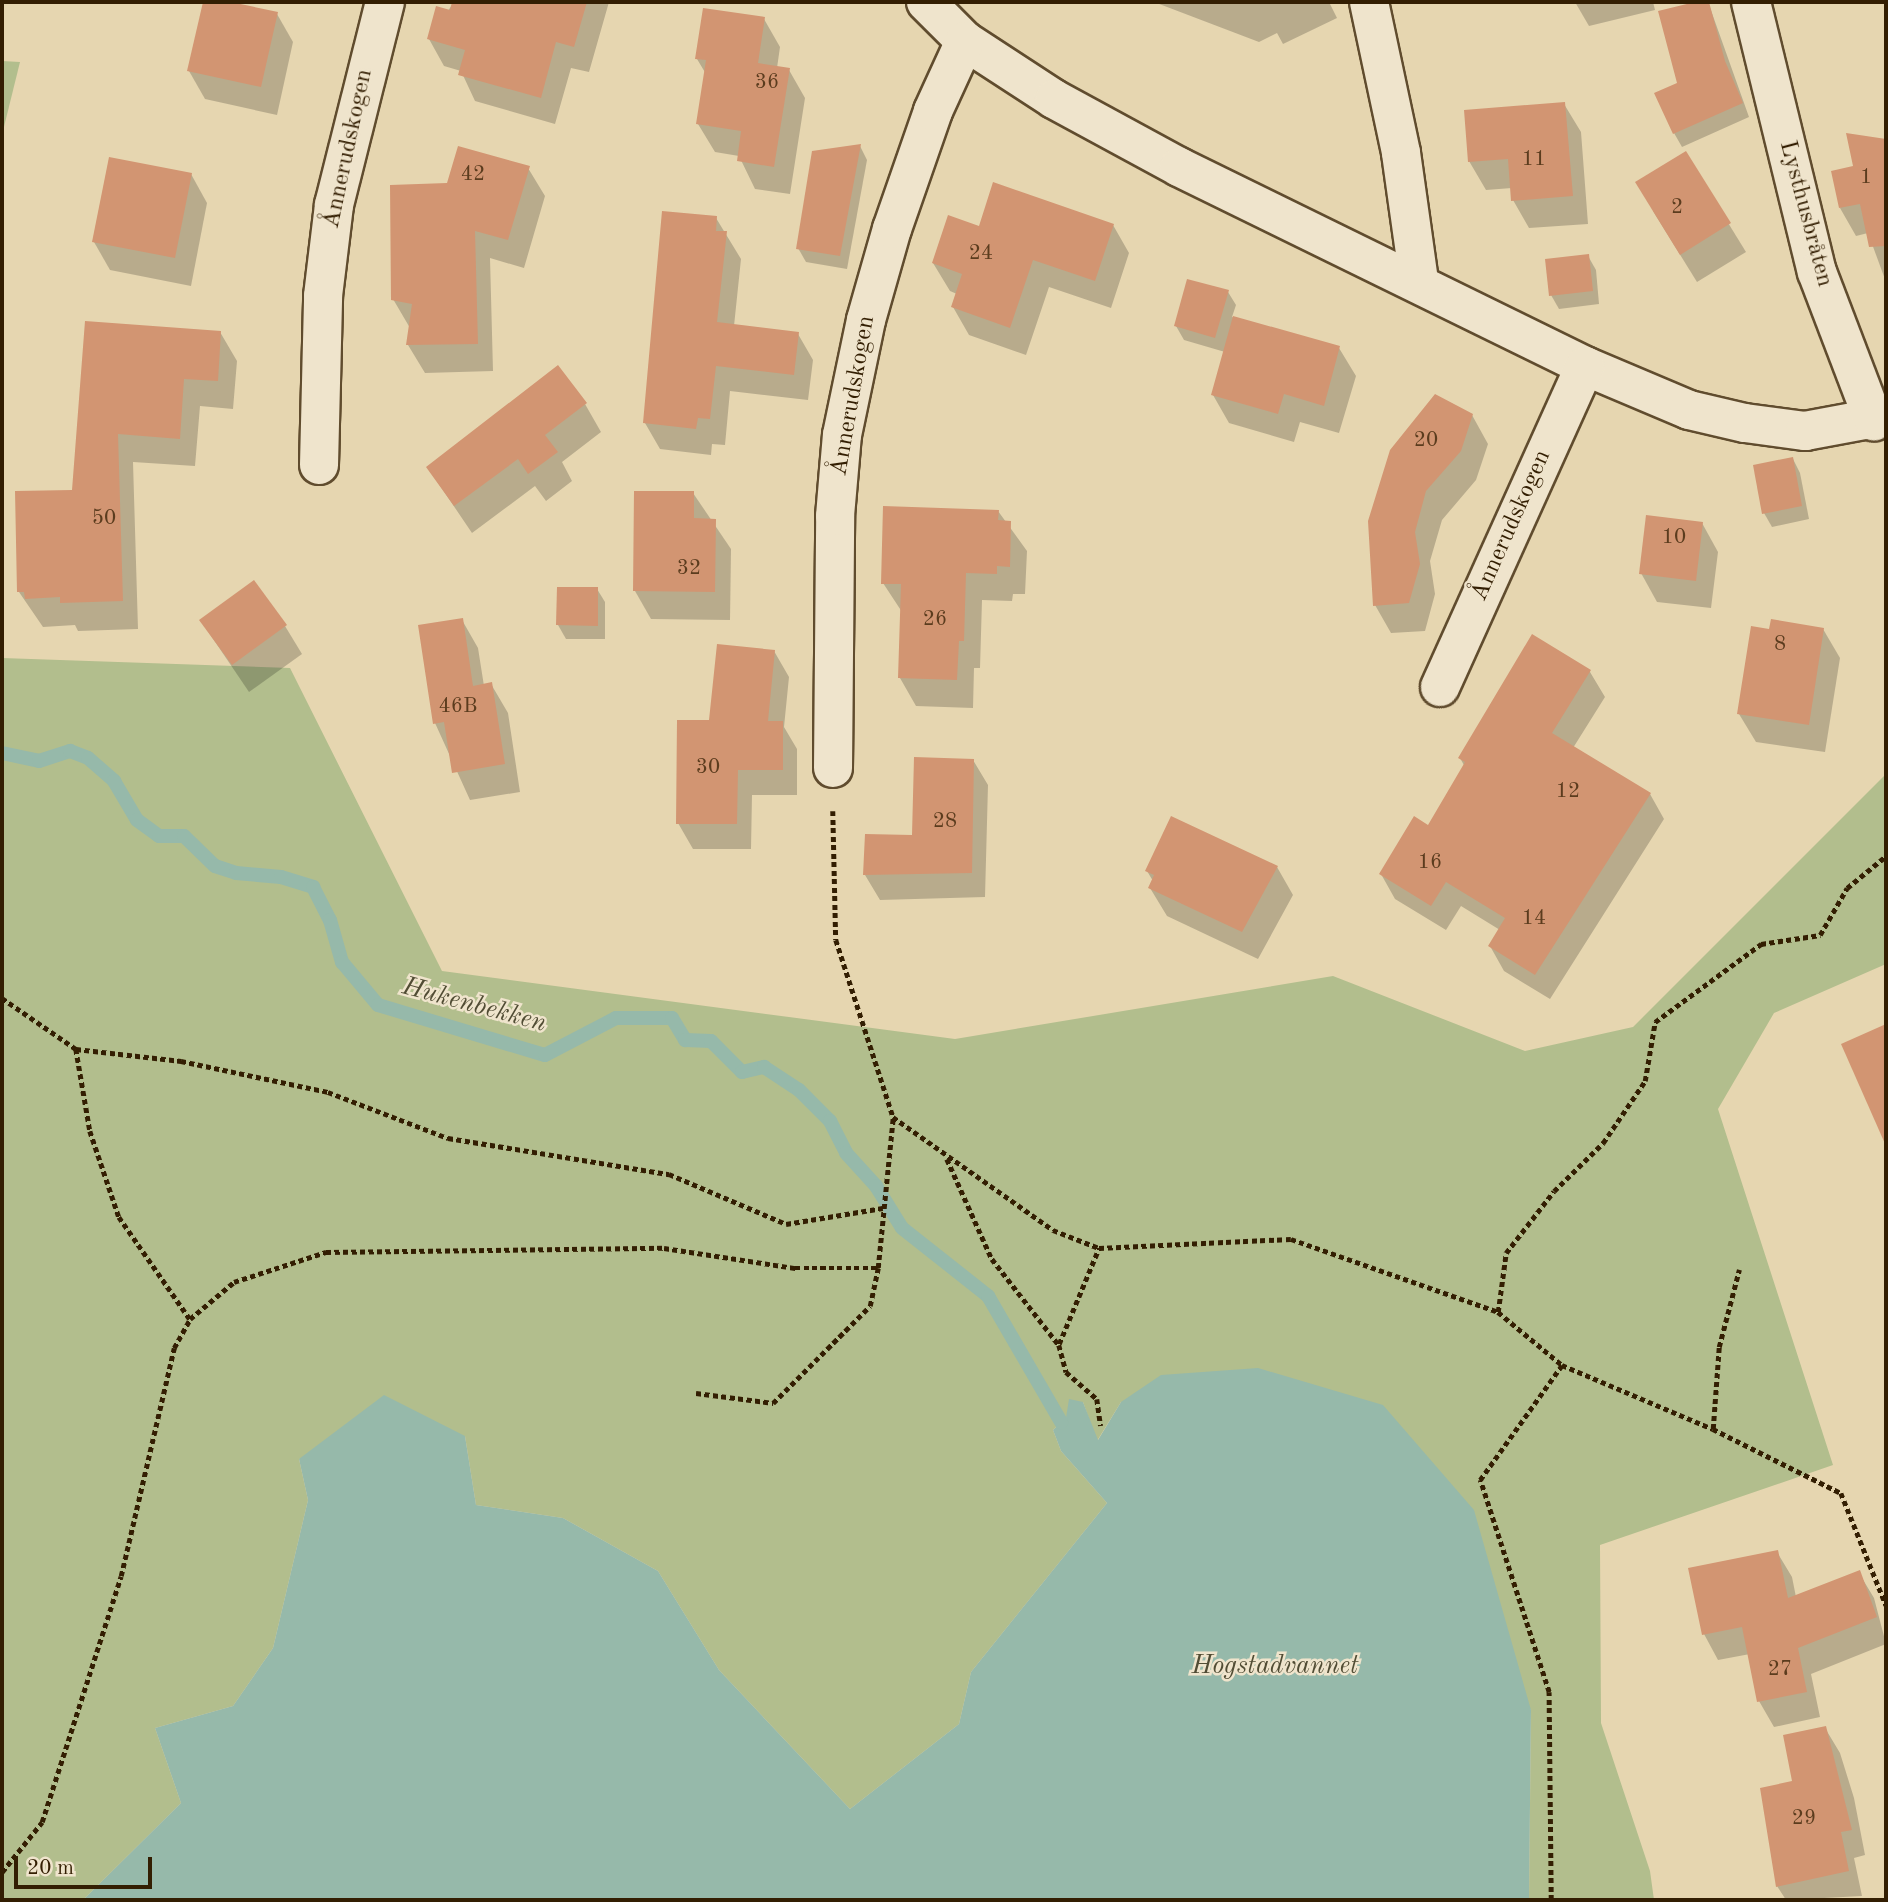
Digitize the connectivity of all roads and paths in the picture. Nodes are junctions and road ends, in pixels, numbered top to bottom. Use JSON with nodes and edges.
{"nodes":[{"id":1,"x":385,"y":2,"type":"edge"},
{"id":2,"x":926,"y":2,"type":"edge"},
{"id":3,"x":1369,"y":2,"type":"edge"},
{"id":4,"x":1751,"y":2,"type":"edge"},
{"id":5,"x":965,"y":41,"type":"junction"},
{"id":6,"x":1419,"y":281,"type":"junction"},
{"id":7,"x":1585,"y":366,"type":"junction"},
{"id":8,"x":1880,"y":419,"type":"edge"},
{"id":9,"x":319,"y":465,"type":"dead end"},
{"id":10,"x":1440,"y":687,"type":"dead end"},
{"id":11,"x":832,"y":768,"type":"joint"},
{"id":12,"x":1886,"y":856,"type":"edge"},
{"id":13,"x":2,"y":998,"type":"edge"},
{"id":14,"x":76,"y":1049,"type":"junction"},
{"id":15,"x":893,"y":1117,"type":"junction"},
{"id":16,"x":946,"y":1158,"type":"junction"},
{"id":17,"x":883,"y":1206,"type":"junction"},
{"id":18,"x":1099,"y":1248,"type":"junction"},
{"id":19,"x":878,"y":1268,"type":"junction"},
{"id":20,"x":1739,"y":1270,"type":"dead end"},
{"id":21,"x":1498,"y":1312,"type":"junction"},
{"id":22,"x":190,"y":1319,"type":"junction"},
{"id":23,"x":1059,"y":1345,"type":"junction"},
{"id":24,"x":1562,"y":1365,"type":"junction"},
{"id":25,"x":696,"y":1393,"type":"dead end"},
{"id":26,"x":1101,"y":1426,"type":"dead end"},
{"id":27,"x":1713,"y":1429,"type":"junction"},
{"id":28,"x":1886,"y":1605,"type":"edge"},
{"id":29,"x":2,"y":1872,"type":"edge"},
{"id":30,"x":1551,"y":1900,"type":"edge"}],
"edges":[{"from":1,"to":9,"type":"street","name":"Ånnerudskogen"},
{"from":2,"to":5,"type":"street"},
{"from":3,"to":6,"type":"street"},
{"from":4,"to":8,"type":"street","name":"Lysthusbråten"},
{"from":5,"to":6,"type":"street"},
{"from":5,"to":11,"type":"street","name":"Ånnerudskogen"},
{"from":6,"to":7,"type":"street"},
{"from":7,"to":8,"type":"street"},
{"from":7,"to":10,"type":"street","name":"Ånnerudskogen"},
{"from":11,"to":15,"type":"path"},
{"from":12,"to":21,"type":"path"},
{"from":13,"to":14,"type":"path"},
{"from":14,"to":17,"type":"path"},
{"from":14,"to":22,"type":"path"},
{"from":15,"to":16,"type":"path"},
{"from":15,"to":17,"type":"path"},
{"from":16,"to":18,"type":"path"},
{"from":16,"to":23,"type":"path"},
{"from":17,"to":19,"type":"path"},
{"from":18,"to":21,"type":"path"},
{"from":18,"to":23,"type":"path"},
{"from":19,"to":22,"type":"path"},
{"from":19,"to":25,"type":"path"},
{"from":20,"to":27,"type":"path"},
{"from":21,"to":24,"type":"path"},
{"from":22,"to":29,"type":"path"},
{"from":23,"to":26,"type":"path"},
{"from":24,"to":27,"type":"path"},
{"from":24,"to":30,"type":"path"},
{"from":27,"to":28,"type":"path"}]}
